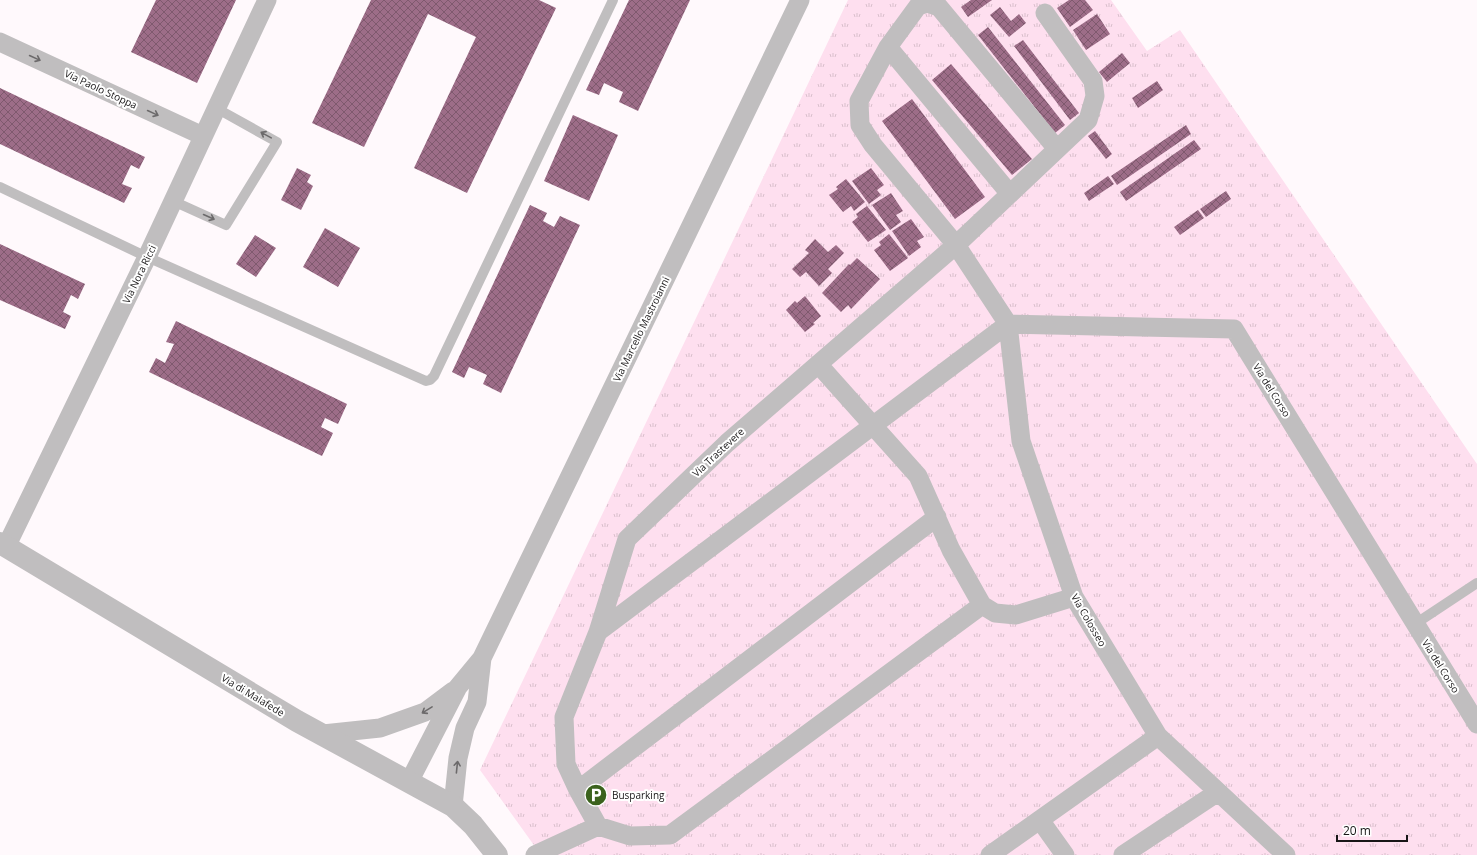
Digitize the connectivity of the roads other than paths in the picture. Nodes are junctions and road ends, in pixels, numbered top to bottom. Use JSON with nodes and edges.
{"nodes":[{"id":1,"x":267,"y":0,"type":"edge"},
{"id":2,"x":613,"y":0,"type":"edge"},
{"id":3,"x":800,"y":0,"type":"edge"},
{"id":4,"x":1045,"y":13,"type":"dead end"},
{"id":5,"x":0,"y":42,"type":"edge"},
{"id":6,"x":888,"y":47,"type":"junction"},
{"id":7,"x":216,"y":108,"type":"junction"},
{"id":8,"x":203,"y":136,"type":"junction"},
{"id":9,"x":1057,"y":149,"type":"junction"},
{"id":10,"x":0,"y":187,"type":"edge"},
{"id":11,"x":1010,"y":194,"type":"junction"},
{"id":12,"x":173,"y":202,"type":"junction"},
{"id":13,"x":956,"y":245,"type":"junction"},
{"id":14,"x":147,"y":258,"type":"junction"},
{"id":15,"x":1008,"y":324,"type":"junction"},
{"id":16,"x":818,"y":364,"type":"junction"},
{"id":17,"x":873,"y":426,"type":"junction"},
{"id":18,"x":937,"y":517,"type":"junction"},
{"id":19,"x":3,"y":545,"type":"edge"},
{"id":20,"x":1477,"y":583,"type":"edge"},
{"id":21,"x":1074,"y":597,"type":"junction"},
{"id":22,"x":982,"y":605,"type":"junction"},
{"id":23,"x":1415,"y":624,"type":"junction"},
{"id":24,"x":598,"y":632,"type":"junction"},
{"id":25,"x":482,"y":658,"type":"junction"},
{"id":26,"x":458,"y":687,"type":"junction"},
{"id":27,"x":1477,"y":724,"type":"edge"},
{"id":28,"x":323,"y":734,"type":"junction"},
{"id":29,"x":1158,"y":736,"type":"junction"},
{"id":30,"x":409,"y":782,"type":"junction"},
{"id":31,"x":578,"y":790,"type":"junction"},
{"id":32,"x":1218,"y":792,"type":"junction"},
{"id":33,"x":453,"y":806,"type":"junction"},
{"id":34,"x":1040,"y":820,"type":"junction"},
{"id":35,"x":598,"y":826,"type":"junction"},
{"id":36,"x":555,"y":851,"type":"edge"},
{"id":37,"x":497,"y":855,"type":"edge"},
{"id":38,"x":535,"y":855,"type":"edge"},
{"id":39,"x":990,"y":855,"type":"edge"},
{"id":40,"x":1065,"y":855,"type":"edge"},
{"id":41,"x":1123,"y":855,"type":"edge"},
{"id":42,"x":1285,"y":855,"type":"edge"}],
"edges":[{"from":1,"to":7,"type":"street","name":"Via Nora Ricci"},
{"from":2,"to":14,"type":"lane"},
{"from":3,"to":25,"type":"street","name":"Via Marcello Mastroianni"},
{"from":4,"to":9,"type":"street","name":"Via Trastevere"},
{"from":5,"to":8,"type":"street","name":"Via Paolo Stoppa","one_way":true},
{"from":6,"to":9,"type":"street"},
{"from":6,"to":11,"type":"street"},
{"from":6,"to":13,"type":"street"},
{"from":7,"to":8,"type":"street","name":"Via Nora Ricci"},
{"from":12,"to":7,"type":"lane","one_way":true},
{"from":8,"to":12,"type":"street","name":"Via Nora Ricci"},
{"from":9,"to":11,"type":"street","name":"Via Trastevere"},
{"from":10,"to":14,"type":"lane"},
{"from":11,"to":13,"type":"street","name":"Via Trastevere"},
{"from":12,"to":14,"type":"street","name":"Via Nora Ricci"},
{"from":13,"to":15,"type":"street"},
{"from":13,"to":16,"type":"street","name":"Via Trastevere"},
{"from":14,"to":19,"type":"street","name":"Via Nora Ricci"},
{"from":15,"to":17,"type":"street"},
{"from":15,"to":21,"type":"street","name":"Via Colosseo"},
{"from":15,"to":23,"type":"street","name":"Via del Corso"},
{"from":16,"to":17,"type":"street"},
{"from":16,"to":24,"type":"street","name":"Via Trastevere"},
{"from":17,"to":18,"type":"street"},
{"from":17,"to":24,"type":"street"},
{"from":18,"to":22,"type":"street"},
{"from":18,"to":31,"type":"street"},
{"from":19,"to":28,"type":"street","name":"Via di Malafede"},
{"from":20,"to":23,"type":"lane"},
{"from":21,"to":22,"type":"street"},
{"from":21,"to":29,"type":"street","name":"Via Colosseo"},
{"from":22,"to":35,"type":"street"},
{"from":23,"to":27,"type":"street","name":"Via del Corso"},
{"from":24,"to":31,"type":"street","name":"Via Trastevere"},
{"from":25,"to":26,"type":"street"},
{"from":33,"to":25,"type":"street","one_way":true},
{"from":26,"to":28,"type":"street","one_way":true},
{"from":26,"to":30,"type":"street"},
{"from":28,"to":30,"type":"street","name":"Via di Malafede"},
{"from":29,"to":32,"type":"street","name":"Via Colosseo"},
{"from":29,"to":34,"type":"street"},
{"from":30,"to":33,"type":"street","name":"Via di Malafede"},
{"from":31,"to":35,"type":"street"},
{"from":32,"to":41,"type":"street"},
{"from":32,"to":42,"type":"street","name":"Via Colosseo"},
{"from":33,"to":37,"type":"street","name":"Via di Malafede"},
{"from":34,"to":39,"type":"street"},
{"from":34,"to":40,"type":"street"},
{"from":35,"to":36,"type":"street"},
{"from":36,"to":38,"type":"street"}]}
